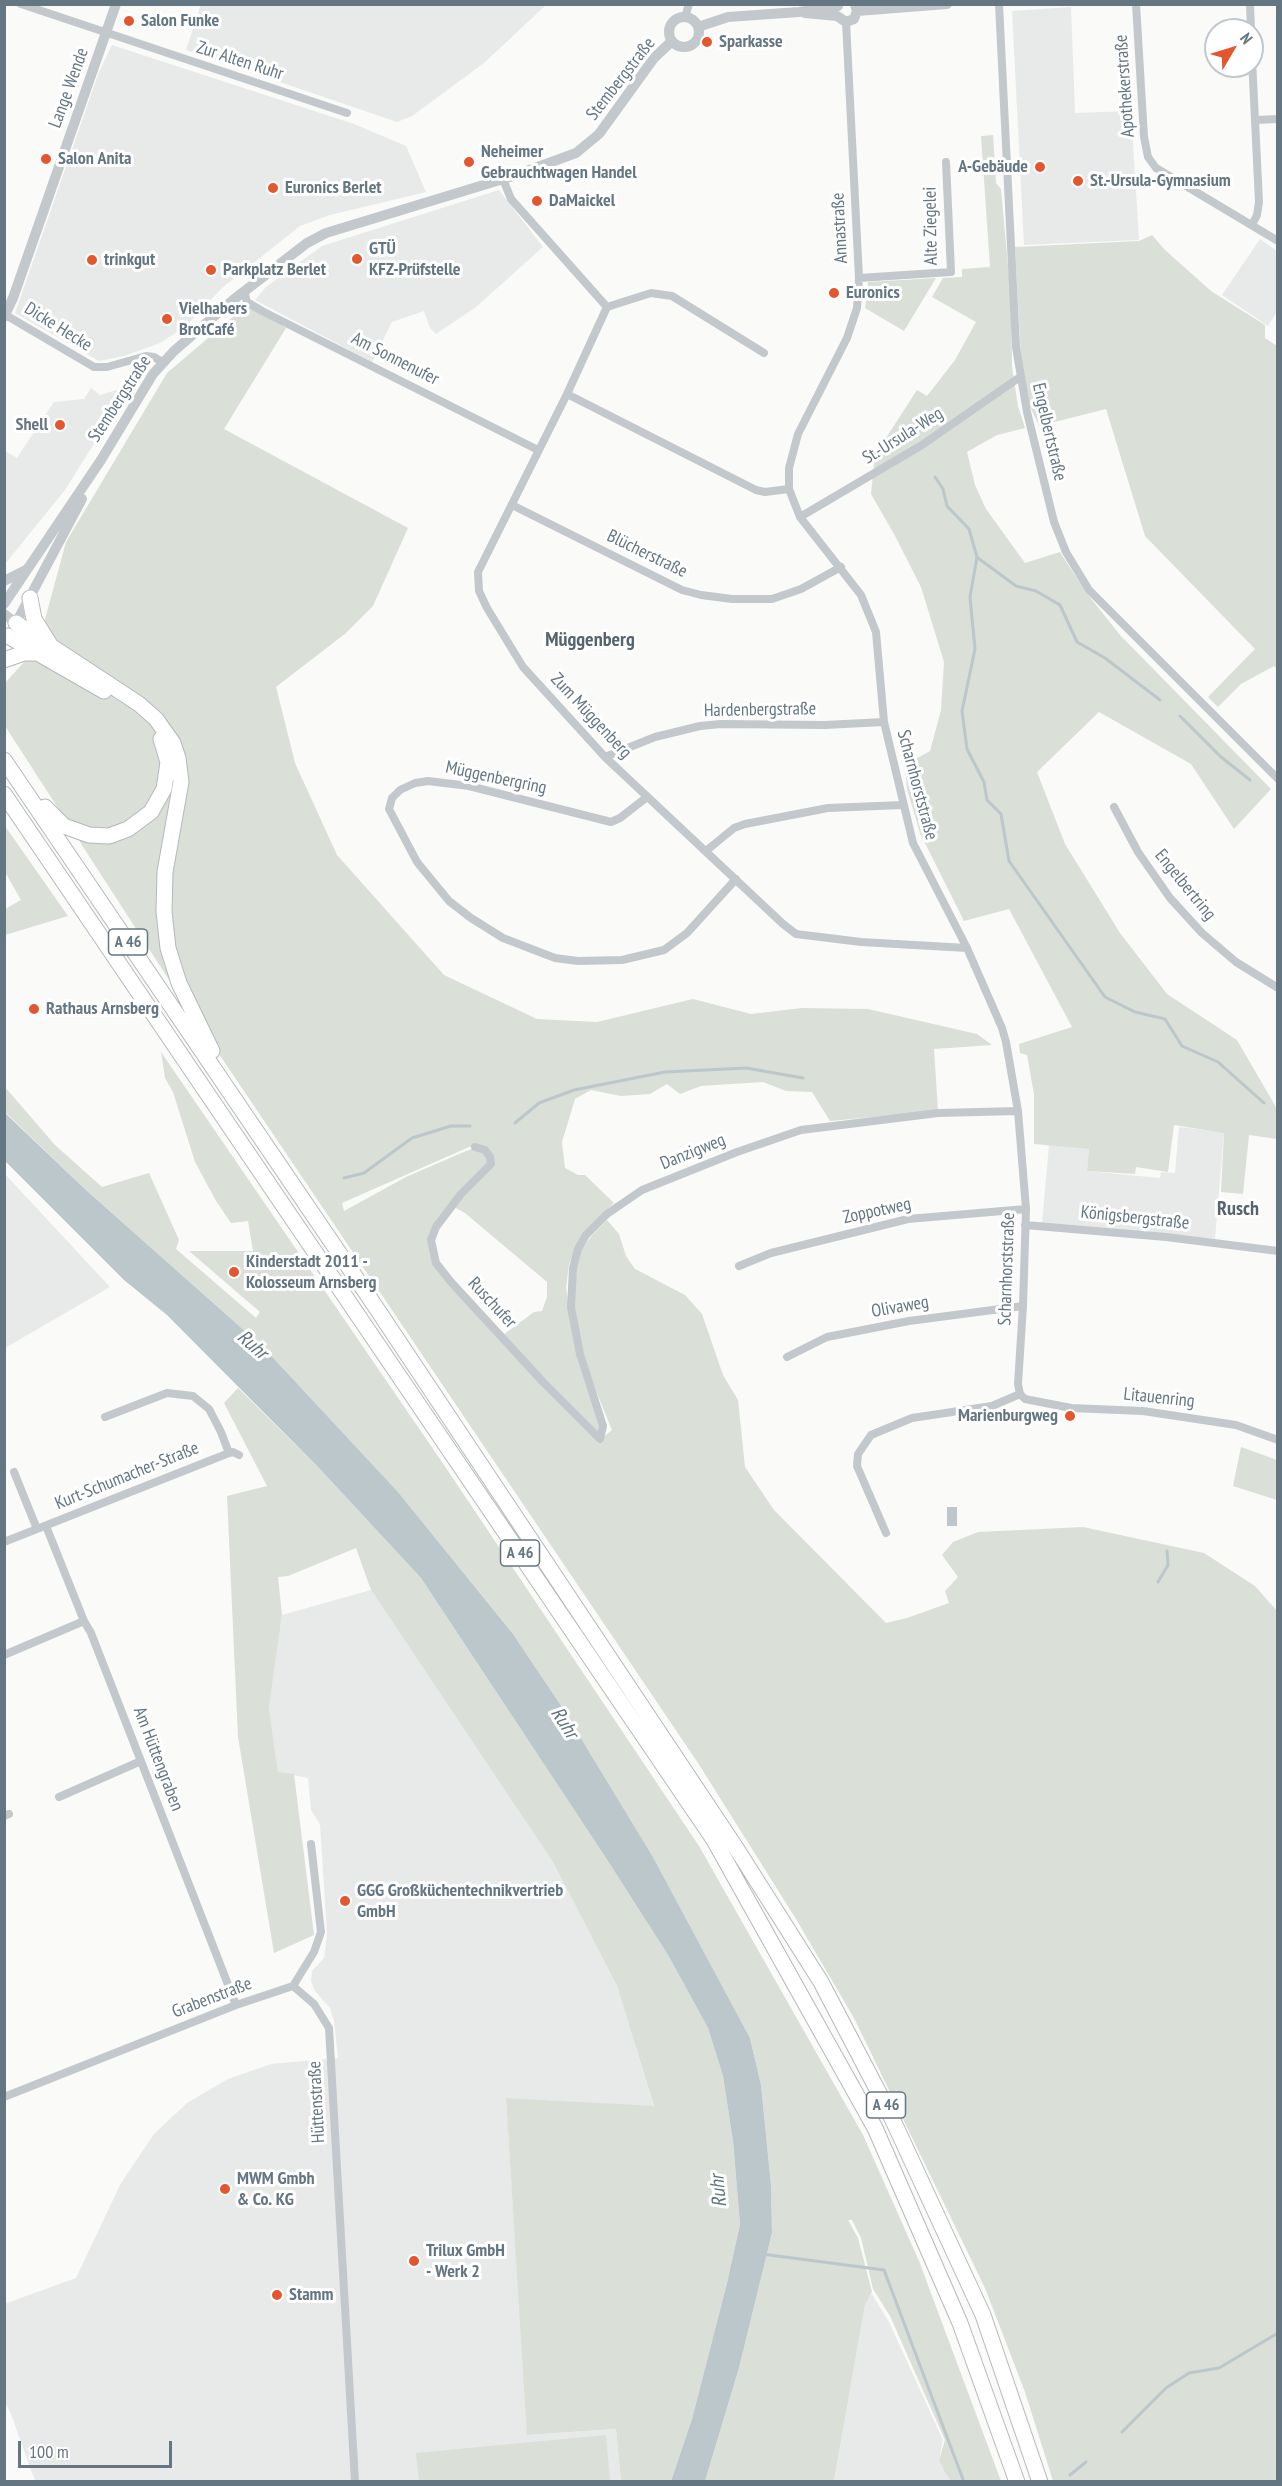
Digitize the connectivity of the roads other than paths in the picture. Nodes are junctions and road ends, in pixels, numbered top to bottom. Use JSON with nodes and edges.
{"nodes":[{"id":1,"x":21,"y":4,"type":"edge"},
{"id":2,"x":116,"y":4,"type":"edge"},
{"id":3,"x":689,"y":4,"type":"edge"},
{"id":4,"x":947,"y":4,"type":"edge"},
{"id":5,"x":999,"y":4,"type":"edge"},
{"id":6,"x":1137,"y":4,"type":"edge"},
{"id":7,"x":856,"y":8,"type":"edge"},
{"id":8,"x":840,"y":12,"type":"edge"},
{"id":9,"x":685,"y":17,"type":"junction"},
{"id":10,"x":698,"y":27,"type":"junction"},
{"id":11,"x":106,"y":34,"type":"junction"},
{"id":12,"x":672,"y":41,"type":"junction"},
{"id":13,"x":1253,"y":78,"type":"edge"},
{"id":14,"x":347,"y":113,"type":"dead end"},
{"id":15,"x":1278,"y":119,"type":"edge"},
{"id":16,"x":1255,"y":120,"type":"junction"},
{"id":17,"x":946,"y":162,"type":"dead end"},
{"id":18,"x":503,"y":179,"type":"junction"},
{"id":19,"x":1252,"y":225,"type":"junction"},
{"id":20,"x":1278,"y":241,"type":"edge"},
{"id":21,"x":860,"y":278,"type":"junction"},
{"id":22,"x":244,"y":291,"type":"junction"},
{"id":23,"x":608,"y":307,"type":"junction"},
{"id":24,"x":5,"y":315,"type":"edge"},
{"id":25,"x":764,"y":353,"type":"dead end"},
{"id":26,"x":162,"y":362,"type":"junction"},
{"id":27,"x":1020,"y":377,"type":"junction"},
{"id":28,"x":567,"y":394,"type":"junction"},
{"id":29,"x":538,"y":450,"type":"junction"},
{"id":30,"x":101,"y":460,"type":"junction"},
{"id":31,"x":789,"y":489,"type":"junction"},
{"id":32,"x":512,"y":505,"type":"junction"},
{"id":33,"x":800,"y":517,"type":"junction"},
{"id":34,"x":841,"y":567,"type":"junction"},
{"id":35,"x":29,"y":568,"type":"junction"},
{"id":36,"x":4,"y":581,"type":"edge"},
{"id":37,"x":30,"y":598,"type":"junction"},
{"id":38,"x":4,"y":604,"type":"edge"},
{"id":39,"x":8,"y":627,"type":"edge"},
{"id":40,"x":53,"y":647,"type":"junction"},
{"id":41,"x":36,"y":653,"type":"junction"},
{"id":42,"x":4,"y":660,"type":"edge"},
{"id":43,"x":884,"y":722,"type":"junction"},
{"id":44,"x":605,"y":757,"type":"junction"},
{"id":45,"x":6,"y":762,"type":"edge"},
{"id":46,"x":1278,"y":779,"type":"edge"},
{"id":47,"x":4,"y":794,"type":"edge"},
{"id":48,"x":647,"y":797,"type":"junction"},
{"id":49,"x":903,"y":805,"type":"junction"},
{"id":50,"x":1114,"y":807,"type":"dead end"},
{"id":51,"x":705,"y":851,"type":"junction"},
{"id":52,"x":736,"y":879,"type":"junction"},
{"id":53,"x":967,"y":948,"type":"junction"},
{"id":54,"x":1278,"y":988,"type":"edge"},
{"id":55,"x":1018,"y":1111,"type":"junction"},
{"id":56,"x":248,"y":1119,"type":"junction"},
{"id":57,"x":475,"y":1146,"type":"dead end"},
{"id":58,"x":1026,"y":1209,"type":"junction"},
{"id":59,"x":1025,"y":1226,"type":"junction"},
{"id":60,"x":1278,"y":1251,"type":"edge"},
{"id":61,"x":739,"y":1266,"type":"dead end"},
{"id":62,"x":1023,"y":1306,"type":"junction"},
{"id":63,"x":787,"y":1358,"type":"dead end"},
{"id":64,"x":1020,"y":1394,"type":"junction"},
{"id":65,"x":105,"y":1418,"type":"dead end"},
{"id":66,"x":602,"y":1421,"type":"joint"},
{"id":67,"x":1278,"y":1440,"type":"edge"},
{"id":68,"x":229,"y":1454,"type":"junction"},
{"id":69,"x":239,"y":1455,"type":"dead end"},
{"id":70,"x":14,"y":1472,"type":"dead end"},
{"id":71,"x":46,"y":1526,"type":"junction"},
{"id":72,"x":37,"y":1529,"type":"junction"},
{"id":73,"x":886,"y":1533,"type":"dead end"},
{"id":74,"x":4,"y":1542,"type":"edge"},
{"id":75,"x":84,"y":1621,"type":"junction"},
{"id":76,"x":4,"y":1655,"type":"edge"},
{"id":77,"x":141,"y":1761,"type":"junction"},
{"id":78,"x":59,"y":1797,"type":"dead end"},
{"id":79,"x":311,"y":1844,"type":"dead end"},
{"id":80,"x":293,"y":1986,"type":"junction"},
{"id":81,"x":236,"y":2005,"type":"junction"},
{"id":82,"x":4,"y":2097,"type":"edge"},
{"id":83,"x":355,"y":2481,"type":"edge"},
{"id":84,"x":1017,"y":2481,"type":"edge"},
{"id":85,"x":1040,"y":2481,"type":"edge"}],
"edges":[{"from":1,"to":11,"type":"street","name":"Zur Alten Ruhr"},
{"from":2,"to":11,"type":"street","name":"Lange Wende"},
{"from":3,"to":9,"type":"street"},
{"from":4,"to":7,"type":"street"},
{"from":5,"to":27,"type":"street","name":"Engelbertstraße"},
{"from":6,"to":19,"type":"street","name":"Apothekerstraße"},
{"from":7,"to":8,"type":"street"},
{"from":8,"to":10,"type":"street"},
{"from":8,"to":21,"type":"street","name":"Annastraße"},
{"from":9,"to":10,"type":"street"},
{"from":9,"to":12,"type":"street"},
{"from":10,"to":12,"type":"street"},
{"from":11,"to":14,"type":"street","name":"Zur Alten Ruhr"},
{"from":11,"to":24,"type":"street","name":"Lange Wende"},
{"from":12,"to":18,"type":"street","name":"Stembergstraße"},
{"from":13,"to":16,"type":"street"},
{"from":15,"to":16,"type":"street"},
{"from":16,"to":19,"type":"street"},
{"from":17,"to":21,"type":"street","name":"Alte Ziegelei"},
{"from":18,"to":22,"type":"street","name":"Stembergstraße"},
{"from":18,"to":23,"type":"street"},
{"from":19,"to":20,"type":"street"},
{"from":21,"to":31,"type":"street","name":"Annastraße"},
{"from":22,"to":26,"type":"street","name":"Stembergstraße"},
{"from":22,"to":29,"type":"street","name":"Am Sonnenufer"},
{"from":23,"to":25,"type":"street"},
{"from":23,"to":28,"type":"street","name":"Zum Müggenberg"},
{"from":24,"to":26,"type":"street","name":"Dicke Hecke"},
{"from":26,"to":30,"type":"street","name":"Stembergstraße"},
{"from":27,"to":33,"type":"street","name":"St.-Ursula-Weg"},
{"from":27,"to":46,"type":"street","name":"Engelbertstraße"},
{"from":28,"to":29,"type":"street","name":"Zum Müggenberg"},
{"from":28,"to":31,"type":"street"},
{"from":29,"to":32,"type":"street","name":"Zum Müggenberg"},
{"from":30,"to":35,"type":"street","name":"Stembergstraße"},
{"from":30,"to":37,"type":"street","name":"Stembergstraße"},
{"from":31,"to":33,"type":"street","name":"Scharnhorststraße"},
{"from":32,"to":34,"type":"street","name":"Blücherstraße"},
{"from":32,"to":44,"type":"street","name":"Zum Müggenberg"},
{"from":33,"to":34,"type":"street","name":"Scharnhorststraße"},
{"from":34,"to":43,"type":"street","name":"Scharnhorststraße"},
{"from":35,"to":36,"type":"street"},
{"from":35,"to":38,"type":"street","name":"Stembergstraße"},
{"from":37,"to":39,"type":"street","name":"Stembergstraße"},
{"from":37,"to":40,"type":"highway"},
{"from":39,"to":40,"type":"highway"},
{"from":39,"to":41,"type":"highway"},
{"from":40,"to":56,"type":"highway"},
{"from":41,"to":42,"type":"highway"},
{"from":41,"to":45,"type":"highway"},
{"from":43,"to":44,"type":"street","name":"Hardenbergstraße"},
{"from":43,"to":49,"type":"street","name":"Scharnhorststraße"},
{"from":44,"to":48,"type":"street","name":"Zum Müggenberg"},
{"from":45,"to":56,"type":"highway","number":"A 46"},
{"from":47,"to":84,"type":"highway","number":"A 46"},
{"from":48,"to":51,"type":"street","name":"Zum Müggenberg"},
{"from":48,"to":52,"type":"street","name":"Müggenbergring"},
{"from":49,"to":51,"type":"street"},
{"from":49,"to":53,"type":"street","name":"Scharnhorststraße"},
{"from":50,"to":54,"type":"street","name":"Engelbertring"},
{"from":51,"to":52,"type":"street","name":"Zum Müggenberg"},
{"from":52,"to":53,"type":"street","name":"Zum Müggenberg"},
{"from":53,"to":55,"type":"street","name":"Scharnhorststraße"},
{"from":55,"to":58,"type":"street","name":"Scharnhorststraße"},
{"from":55,"to":66,"type":"street","name":"Danzigweg"},
{"from":56,"to":85,"type":"highway","number":"A 46"},
{"from":57,"to":66,"type":"street","name":"Ruschufer"},
{"from":58,"to":59,"type":"street","name":"Scharnhorststraße"},
{"from":58,"to":61,"type":"street","name":"Zoppotweg"},
{"from":59,"to":60,"type":"street","name":"Königsbergstraße"},
{"from":59,"to":62,"type":"street","name":"Scharnhorststraße"},
{"from":62,"to":63,"type":"street","name":"Olivaweg"},
{"from":62,"to":64,"type":"street","name":"Scharnhorststraße"},
{"from":64,"to":67,"type":"street","name":"Litauenring"},
{"from":64,"to":73,"type":"street"},
{"from":65,"to":68,"type":"street","name":"Kurt-Schumacher-Straße"},
{"from":68,"to":69,"type":"street","name":"Kurt-Schumacher-Straße"},
{"from":68,"to":71,"type":"street","name":"Kurt-Schumacher-Straße"},
{"from":70,"to":72,"type":"street","name":"Kurt-Schumacher-Straße"},
{"from":71,"to":72,"type":"street","name":"Kurt-Schumacher-Straße"},
{"from":71,"to":75,"type":"street","name":"Am Hüttengraben"},
{"from":72,"to":74,"type":"street","name":"Kurt-Schumacher-Straße"},
{"from":75,"to":76,"type":"street"},
{"from":75,"to":77,"type":"street","name":"Am Hüttengraben"},
{"from":77,"to":78,"type":"street"},
{"from":77,"to":81,"type":"street","name":"Am Hüttengraben"},
{"from":79,"to":80,"type":"street"},
{"from":80,"to":81,"type":"street","name":"Grabenstraße"},
{"from":80,"to":83,"type":"street","name":"Hüttenstraße"},
{"from":81,"to":82,"type":"street","name":"Grabenstraße"}]}
